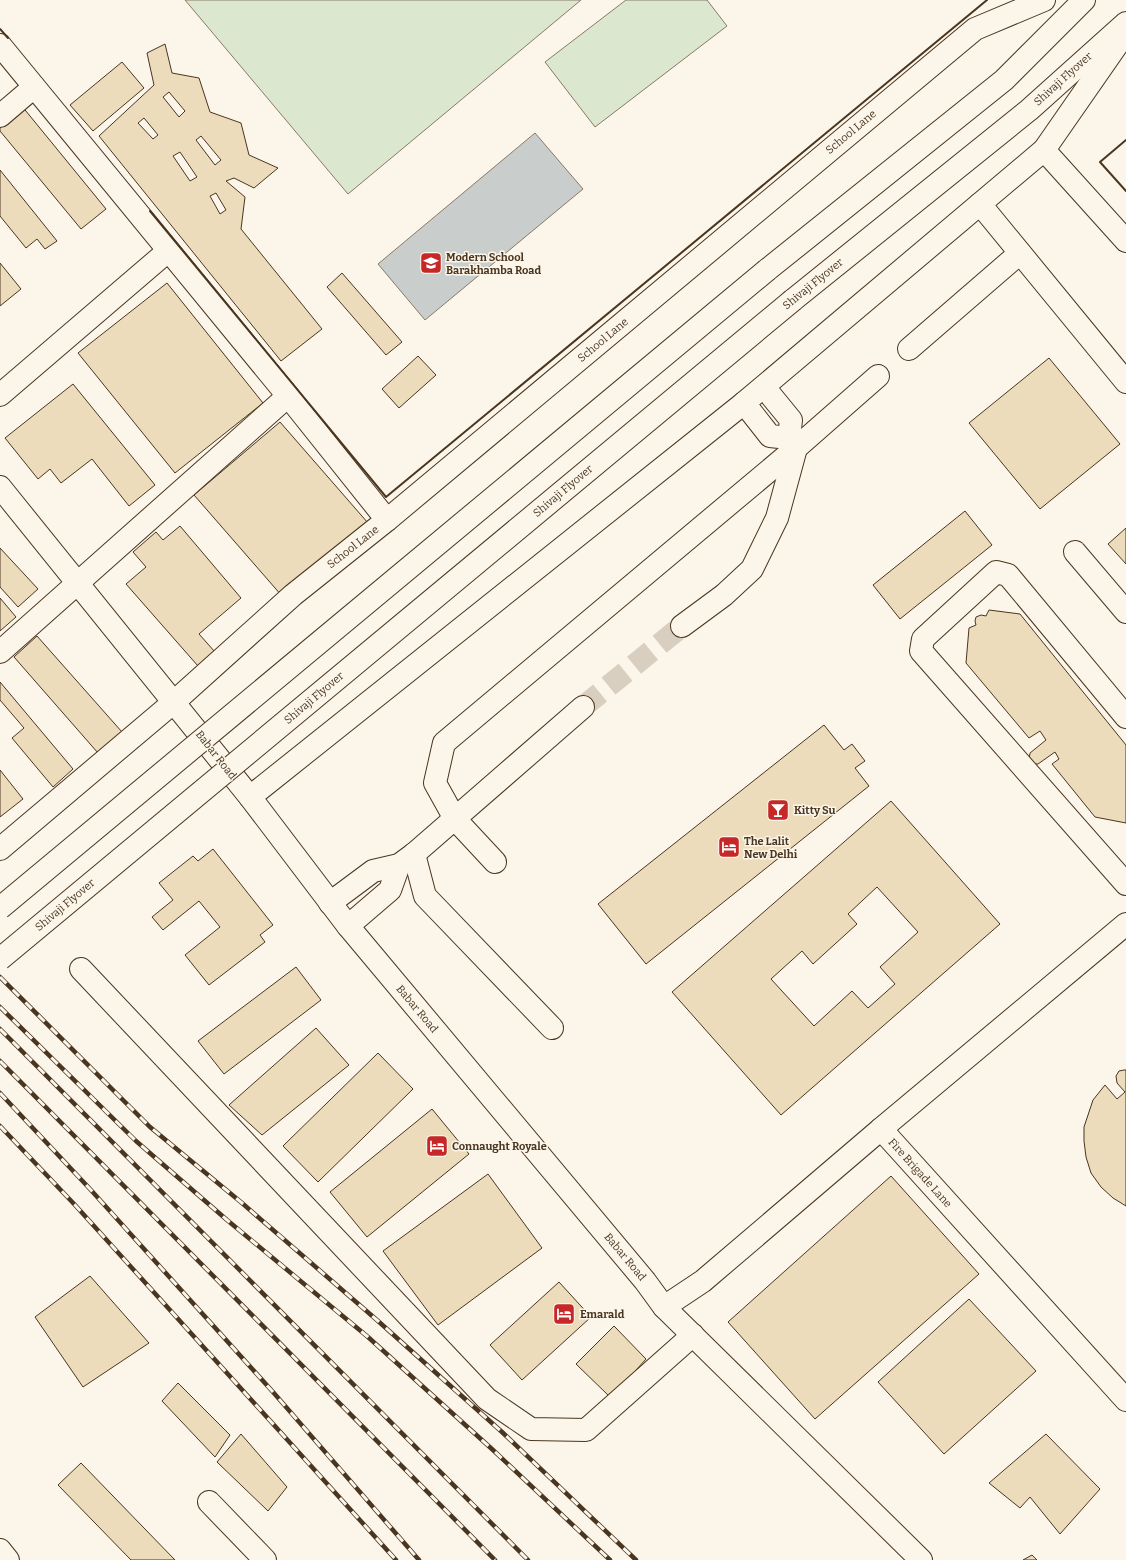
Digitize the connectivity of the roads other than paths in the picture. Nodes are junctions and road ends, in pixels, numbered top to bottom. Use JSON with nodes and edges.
{"nodes":[{"id":1,"x":1044,"y":0,"type":"edge"},
{"id":2,"x":1084,"y":0,"type":"edge"},
{"id":3,"x":1126,"y":23,"type":"edge"},
{"id":4,"x":1126,"y":32,"type":"edge"},
{"id":5,"x":0,"y":45,"type":"edge"},
{"id":6,"x":34,"y":87,"type":"junction"},
{"id":7,"x":0,"y":116,"type":"edge"},
{"id":8,"x":1044,"y":150,"type":"junction"},
{"id":9,"x":980,"y":204,"type":"junction"},
{"id":10,"x":1126,"y":241,"type":"edge"},
{"id":11,"x":168,"y":250,"type":"junction"},
{"id":12,"x":1020,"y":254,"type":"junction"},
{"id":13,"x":909,"y":349,"type":"dead end"},
{"id":14,"x":878,"y":376,"type":"dead end"},
{"id":15,"x":1126,"y":382,"type":"edge"},
{"id":16,"x":764,"y":386,"type":"junction"},
{"id":17,"x":0,"y":395,"type":"edge"},
{"id":18,"x":288,"y":396,"type":"junction"},
{"id":19,"x":744,"y":403,"type":"junction"},
{"id":20,"x":792,"y":443,"type":"junction"},
{"id":21,"x":0,"y":487,"type":"edge"},
{"id":22,"x":387,"y":520,"type":"junction"},
{"id":23,"x":1075,"y":552,"type":"dead end"},
{"id":24,"x":78,"y":584,"type":"junction"},
{"id":25,"x":1126,"y":612,"type":"edge"},
{"id":26,"x":682,"y":626,"type":"tunnel mouth"},
{"id":27,"x":0,"y":652,"type":"edge"},
{"id":28,"x":174,"y":702,"type":"junction"},
{"id":29,"x":583,"y":707,"type":"tunnel mouth"},
{"id":30,"x":1126,"y":717,"type":"edge"},
{"id":31,"x":250,"y":797,"type":"junction"},
{"id":32,"x":455,"y":819,"type":"junction"},
{"id":33,"x":0,"y":849,"type":"edge"},
{"id":34,"x":407,"y":859,"type":"junction"},
{"id":35,"x":495,"y":862,"type":"dead end"},
{"id":36,"x":1126,"y":884,"type":"edge"},
{"id":37,"x":330,"y":903,"type":"junction"},
{"id":38,"x":0,"y":908,"type":"edge"},
{"id":39,"x":1126,"y":924,"type":"edge"},
{"id":40,"x":348,"y":926,"type":"junction"},
{"id":41,"x":0,"y":959,"type":"edge"},
{"id":42,"x":81,"y":969,"type":"dead end"},
{"id":43,"x":552,"y":1028,"type":"dead end"},
{"id":44,"x":881,"y":1129,"type":"junction"},
{"id":45,"x":664,"y":1307,"type":"junction"},
{"id":46,"x":693,"y":1335,"type":"junction"},
{"id":47,"x":1126,"y":1400,"type":"edge"},
{"id":48,"x":208,"y":1502,"type":"dead end"},
{"id":49,"x":0,"y":1550,"type":"edge"},
{"id":50,"x":8,"y":1560,"type":"edge"},
{"id":51,"x":265,"y":1560,"type":"edge"},
{"id":52,"x":921,"y":1560,"type":"edge"}],
"edges":[{"from":1,"to":22,"type":"street","name":"School Lane"},
{"from":2,"to":38,"type":"street","bridge":true},
{"from":3,"to":41,"type":"street","name":"Shivaji Flyover","bridge":true},
{"from":4,"to":8,"type":"street"},
{"from":5,"to":6,"type":"street"},
{"from":6,"to":7,"type":"street"},
{"from":6,"to":11,"type":"street"},
{"from":8,"to":9,"type":"street"},
{"from":8,"to":10,"type":"street"},
{"from":9,"to":12,"type":"street"},
{"from":9,"to":16,"type":"street"},
{"from":11,"to":17,"type":"street"},
{"from":11,"to":18,"type":"street"},
{"from":12,"to":13,"type":"street"},
{"from":12,"to":15,"type":"street"},
{"from":14,"to":20,"type":"street"},
{"from":16,"to":19,"type":"street"},
{"from":16,"to":20,"type":"street"},
{"from":18,"to":22,"type":"street"},
{"from":18,"to":24,"type":"street"},
{"from":19,"to":20,"type":"street"},
{"from":19,"to":31,"type":"street"},
{"from":20,"to":26,"type":"street"},
{"from":20,"to":32,"type":"street"},
{"from":21,"to":24,"type":"street","name":"Babar Road"},
{"from":22,"to":28,"type":"street","name":"School Lane"},
{"from":23,"to":25,"type":"street"},
{"from":24,"to":27,"type":"street"},
{"from":24,"to":28,"type":"street","name":"Babar Road"},
{"from":28,"to":31,"type":"street","name":"Babar Road"},
{"from":28,"to":33,"type":"street","name":"School Lane"},
{"from":29,"to":32,"type":"street"},
{"from":30,"to":36,"type":"street"},
{"from":31,"to":37,"type":"street","name":"Babar Road"},
{"from":32,"to":34,"type":"street"},
{"from":32,"to":35,"type":"street"},
{"from":34,"to":37,"type":"street"},
{"from":34,"to":40,"type":"street"},
{"from":34,"to":43,"type":"street"},
{"from":37,"to":40,"type":"street","name":"Babar Road"},
{"from":39,"to":44,"type":"street","name":"Fire Brigade Lane"},
{"from":40,"to":45,"type":"street","name":"Babar Road"},
{"from":42,"to":46,"type":"street"},
{"from":44,"to":45,"type":"street"},
{"from":44,"to":47,"type":"street","name":"Fire Brigade Lane"},
{"from":45,"to":46,"type":"street","name":"Babar Road"},
{"from":46,"to":52,"type":"street","name":"Babar Road"},
{"from":48,"to":51,"type":"street"},
{"from":49,"to":50,"type":"street"}]}
